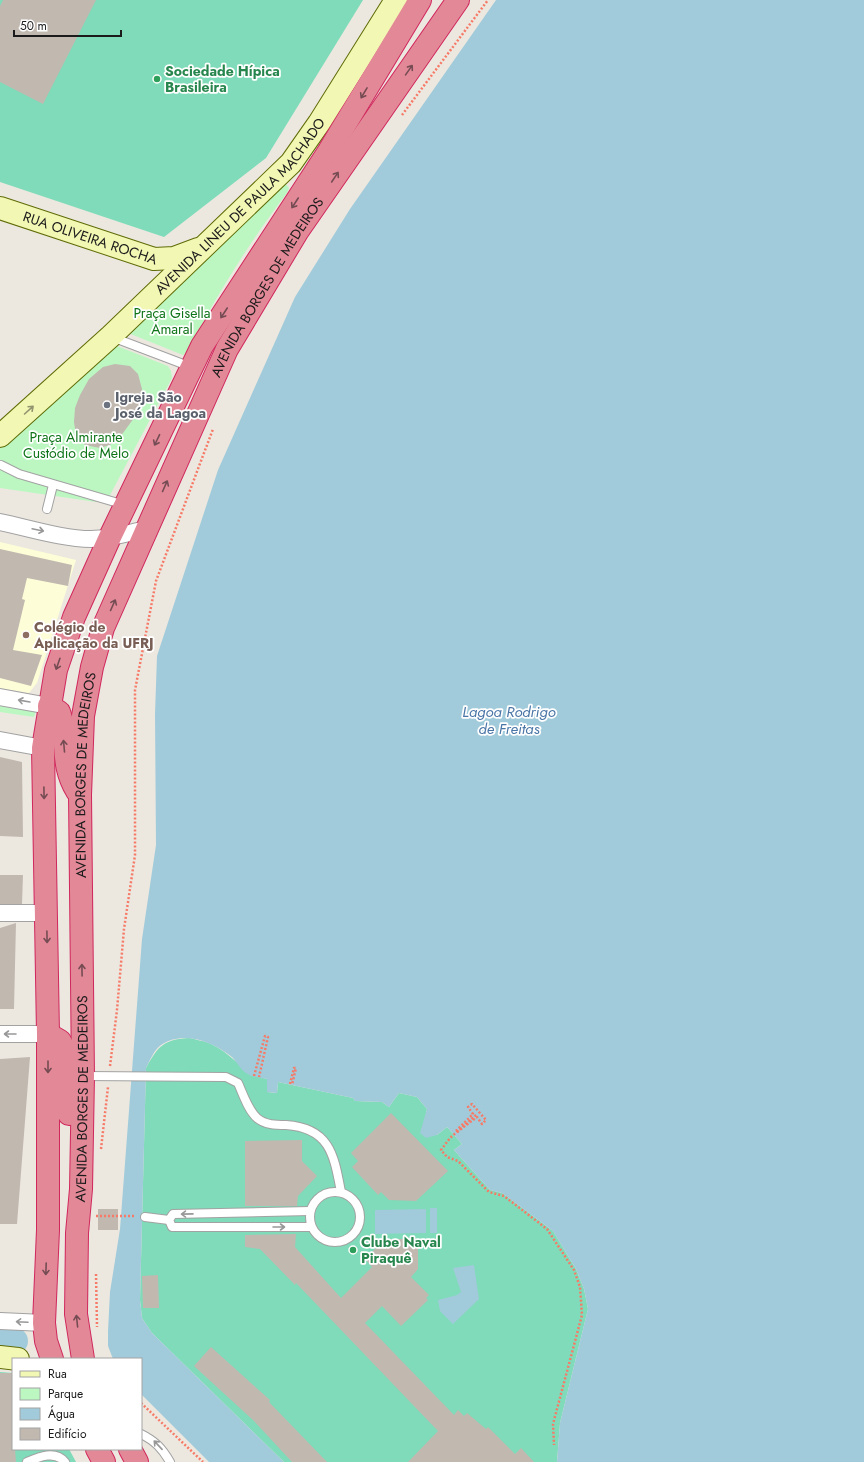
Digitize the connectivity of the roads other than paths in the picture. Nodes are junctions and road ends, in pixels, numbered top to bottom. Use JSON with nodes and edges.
{"nodes":[{"id":1,"x":396,"y":0,"type":"edge"},
{"id":2,"x":420,"y":0,"type":"edge"},
{"id":3,"x":458,"y":0,"type":"edge"},
{"id":4,"x":0,"y":208,"type":"edge"},
{"id":5,"x":204,"y":246,"type":"junction"},
{"id":6,"x":154,"y":259,"type":"junction"},
{"id":7,"x":142,"y":306,"type":"junction"},
{"id":8,"x":111,"y":336,"type":"junction"},
{"id":9,"x":192,"y":367,"type":"junction"},
{"id":10,"x":0,"y":436,"type":"edge"},
{"id":11,"x":1,"y":465,"type":"dead end"},
{"id":12,"x":53,"y":485,"type":"junction"},
{"id":13,"x":125,"y":505,"type":"junction"},
{"id":14,"x":47,"y":509,"type":"dead end"},
{"id":15,"x":0,"y":522,"type":"edge"},
{"id":16,"x":146,"y":529,"type":"junction"},
{"id":17,"x":110,"y":537,"type":"junction"},
{"id":18,"x":0,"y":697,"type":"edge"},
{"id":19,"x":49,"y":706,"type":"junction"},
{"id":20,"x":0,"y":740,"type":"edge"},
{"id":21,"x":43,"y":748,"type":"junction"},
{"id":22,"x":80,"y":795,"type":"junction"},
{"id":23,"x":0,"y":913,"type":"edge"},
{"id":24,"x":46,"y":913,"type":"junction"},
{"id":25,"x":0,"y":1034,"type":"edge"},
{"id":26,"x":48,"y":1034,"type":"junction"},
{"id":27,"x":90,"y":1076,"type":"junction"},
{"id":28,"x":341,"y":1192,"type":"junction"},
{"id":29,"x":310,"y":1211,"type":"junction"},
{"id":30,"x":264,"y":1212,"type":"junction"},
{"id":31,"x":90,"y":1213,"type":"junction"},
{"id":32,"x":208,"y":1213,"type":"junction"},
{"id":33,"x":236,"y":1213,"type":"junction"},
{"id":34,"x":145,"y":1217,"type":"road end"},
{"id":35,"x":169,"y":1220,"type":"junction"},
{"id":36,"x":206,"y":1227,"type":"junction"},
{"id":37,"x":235,"y":1227,"type":"junction"},
{"id":38,"x":264,"y":1227,"type":"junction"},
{"id":39,"x":311,"y":1227,"type":"junction"},
{"id":40,"x":0,"y":1321,"type":"edge"},
{"id":41,"x":44,"y":1323,"type":"junction"},
{"id":42,"x":0,"y":1357,"type":"edge"},
{"id":43,"x":12,"y":1358,"type":"edge"},
{"id":44,"x":52,"y":1358,"type":"edge"},
{"id":45,"x":84,"y":1358,"type":"edge"},
{"id":46,"x":142,"y":1434,"type":"edge"},
{"id":47,"x":98,"y":1450,"type":"edge"},
{"id":48,"x":131,"y":1450,"type":"edge"},
{"id":49,"x":27,"y":1462,"type":"edge"},
{"id":50,"x":65,"y":1462,"type":"edge"},
{"id":51,"x":104,"y":1462,"type":"edge"},
{"id":52,"x":137,"y":1462,"type":"edge"},
{"id":53,"x":170,"y":1462,"type":"edge"}],
"edges":[{"from":1,"to":5,"type":"street","name":"AVENIDA LINEU DE PAULA MACHADO"},
{"from":2,"to":9,"type":"highway","name":"AVENIDA BORGES DE MEDEIROS","one_way":true},
{"from":16,"to":3,"type":"highway","name":"AVENIDA BORGES DE MEDEIROS","one_way":true},
{"from":4,"to":6,"type":"street","name":"RUA OLIVEIRA ROCHA"},
{"from":5,"to":6,"type":"street","name":"RUA OLIVEIRA ROCHA"},
{"from":5,"to":7,"type":"street","name":"AVENIDA LINEU DE PAULA MACHADO"},
{"from":6,"to":7,"type":"street"},
{"from":7,"to":8,"type":"street","name":"AVENIDA LINEU DE PAULA MACHADO"},
{"from":8,"to":9,"type":"lane"},
{"from":10,"to":8,"type":"street","name":"AVENIDA LINEU DE PAULA MACHADO","one_way":true},
{"from":9,"to":13,"type":"highway","name":"AVENIDA BORGES DE MEDEIROS","one_way":true},
{"from":11,"to":12,"type":"lane"},
{"from":12,"to":13,"type":"lane"},
{"from":12,"to":14,"type":"lane"},
{"from":13,"to":17,"type":"highway","name":"AVENIDA BORGES DE MEDEIROS"},
{"from":15,"to":17,"type":"street","one_way":true},
{"from":16,"to":17,"type":"street"},
{"from":22,"to":16,"type":"highway","name":"AVENIDA BORGES DE MEDEIROS","one_way":true},
{"from":17,"to":19,"type":"highway","name":"AVENIDA BORGES DE MEDEIROS","one_way":true},
{"from":19,"to":18,"type":"street","one_way":true},
{"from":19,"to":21,"type":"highway","name":"AVENIDA BORGES DE MEDEIROS"},
{"from":22,"to":19,"type":"highway","one_way":true},
{"from":20,"to":21,"type":"street"},
{"from":21,"to":24,"type":"highway","name":"AVENIDA BORGES DE MEDEIROS","one_way":true},
{"from":27,"to":22,"type":"highway","name":"AVENIDA BORGES DE MEDEIROS","one_way":true},
{"from":23,"to":24,"type":"street"},
{"from":24,"to":26,"type":"highway","name":"AVENIDA BORGES DE MEDEIROS","one_way":true},
{"from":26,"to":25,"type":"street","one_way":true},
{"from":26,"to":31,"type":"highway"},
{"from":26,"to":41,"type":"highway","name":"AVENIDA BORGES DE MEDEIROS","one_way":true},
{"from":27,"to":28,"type":"lane"},
{"from":27,"to":31,"type":"highway","name":"AVENIDA BORGES DE MEDEIROS"},
{"from":28,"to":29,"type":"lane"},
{"from":28,"to":39,"type":"lane"},
{"from":29,"to":30,"type":"lane"},
{"from":29,"to":39,"type":"lane"},
{"from":30,"to":33,"type":"lane"},
{"from":30,"to":38,"type":"lane"},
{"from":45,"to":31,"type":"highway","name":"AVENIDA BORGES DE MEDEIROS","one_way":true},
{"from":32,"to":33,"type":"lane"},
{"from":32,"to":35,"type":"lane","one_way":true},
{"from":32,"to":36,"type":"lane"},
{"from":33,"to":37,"type":"lane"},
{"from":34,"to":35,"type":"lane"},
{"from":35,"to":36,"type":"lane"},
{"from":36,"to":37,"type":"lane"},
{"from":37,"to":38,"type":"lane"},
{"from":38,"to":39,"type":"lane","one_way":true},
{"from":41,"to":40,"type":"street","one_way":true},
{"from":41,"to":44,"type":"highway","name":"AVENIDA BORGES DE MEDEIROS"},
{"from":42,"to":43,"type":"street"},
{"from":53,"to":46,"type":"lane","one_way":true},
{"from":47,"to":51,"type":"highway"},
{"from":48,"to":52,"type":"highway"},
{"from":49,"to":50,"type":"lane"}]}
